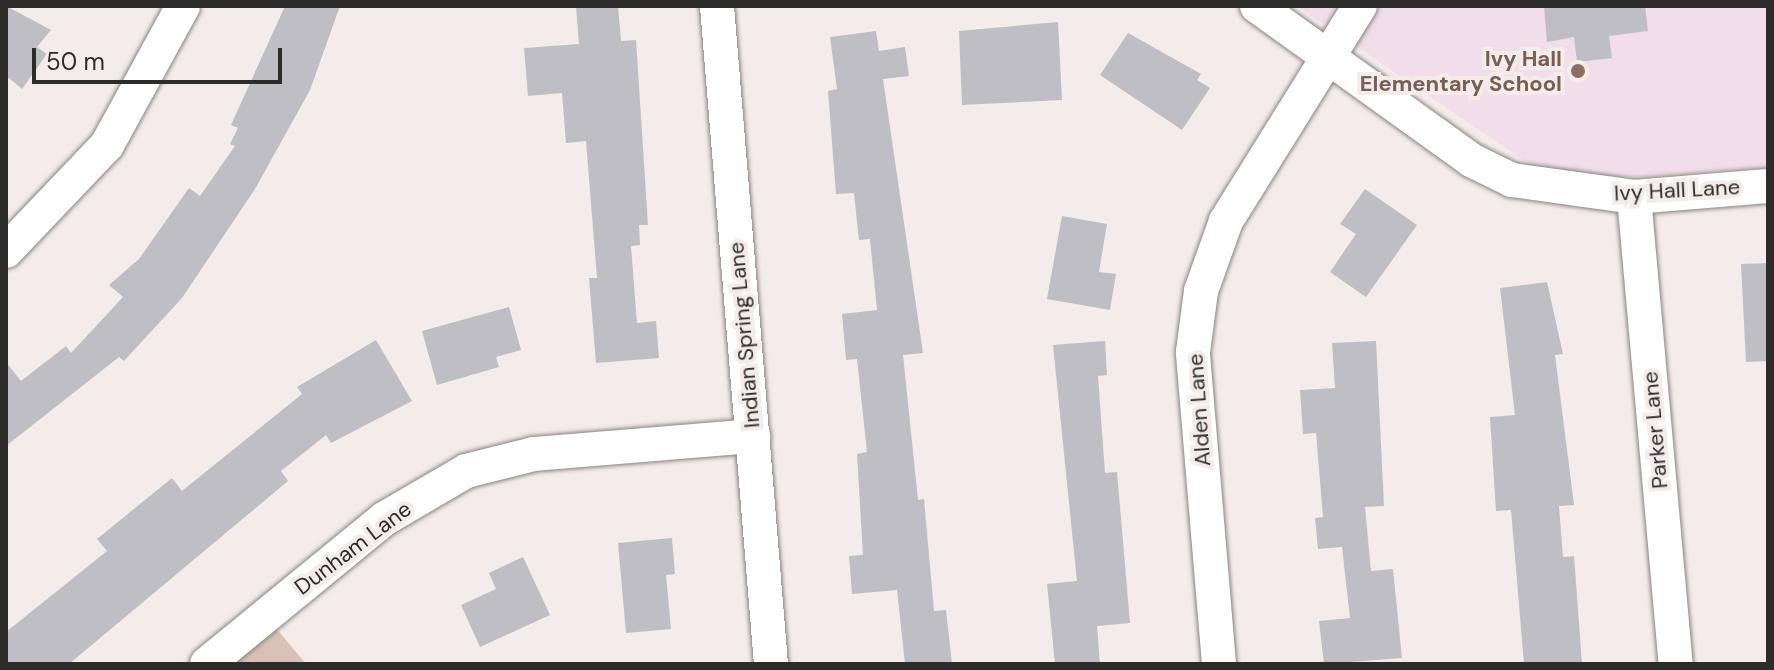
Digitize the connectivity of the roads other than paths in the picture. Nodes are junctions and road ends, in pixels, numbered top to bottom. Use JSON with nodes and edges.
{"nodes":[{"id":1,"x":183,"y":6,"type":"edge"},
{"id":2,"x":717,"y":6,"type":"edge"},
{"id":3,"x":1257,"y":6,"type":"edge"},
{"id":4,"x":1360,"y":6,"type":"edge"},
{"id":5,"x":1332,"y":59,"type":"junction"},
{"id":6,"x":1768,"y":186,"type":"edge"},
{"id":7,"x":1634,"y":197,"type":"junction"},
{"id":8,"x":6,"y":251,"type":"edge"},
{"id":9,"x":753,"y":436,"type":"junction"},
{"id":10,"x":207,"y":664,"type":"edge"},
{"id":11,"x":771,"y":664,"type":"edge"},
{"id":12,"x":1219,"y":664,"type":"edge"},
{"id":13,"x":1676,"y":664,"type":"edge"}],
"edges":[{"from":1,"to":8,"type":"street"},
{"from":2,"to":9,"type":"street","name":"Indian Spring Lane"},
{"from":3,"to":5,"type":"street","name":"Ivy Hall Lane"},
{"from":4,"to":5,"type":"street","name":"Alden Lane"},
{"from":5,"to":7,"type":"street","name":"Ivy Hall Lane"},
{"from":5,"to":12,"type":"street","name":"Alden Lane"},
{"from":6,"to":7,"type":"street","name":"Ivy Hall Lane"},
{"from":7,"to":13,"type":"street","name":"Parker Lane"},
{"from":9,"to":10,"type":"street","name":"Dunham Lane"},
{"from":9,"to":11,"type":"street","name":"Indian Spring Lane"}]}
